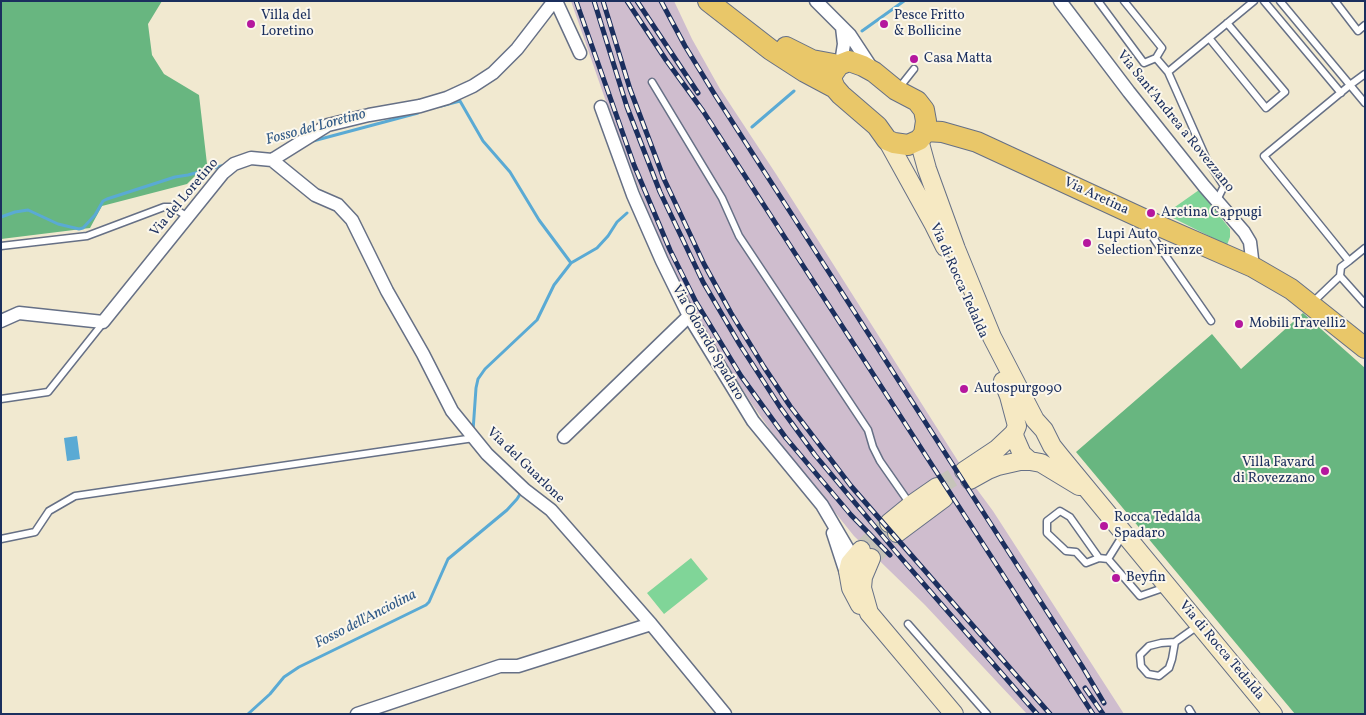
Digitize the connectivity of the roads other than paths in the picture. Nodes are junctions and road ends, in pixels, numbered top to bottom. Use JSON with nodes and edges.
{"nodes":[{"id":1,"x":555,"y":1,"type":"edge"},
{"id":2,"x":708,"y":1,"type":"edge"},
{"id":3,"x":816,"y":1,"type":"edge"},
{"id":4,"x":1060,"y":1,"type":"edge"},
{"id":5,"x":1098,"y":1,"type":"edge"},
{"id":6,"x":1124,"y":1,"type":"edge"},
{"id":7,"x":1254,"y":1,"type":"edge"},
{"id":8,"x":1264,"y":1,"type":"edge"},
{"id":9,"x":1280,"y":1,"type":"edge"},
{"id":10,"x":1335,"y":1,"type":"edge"},
{"id":11,"x":1228,"y":23,"type":"junction"},
{"id":12,"x":1365,"y":25,"type":"edge"},
{"id":13,"x":842,"y":27,"type":"junction"},
{"id":14,"x":748,"y":32,"type":"junction"},
{"id":15,"x":1209,"y":38,"type":"junction"},
{"id":16,"x":580,"y":53,"type":"dead end"},
{"id":17,"x":1156,"y":58,"type":"junction"},
{"id":18,"x":840,"y":64,"type":"junction"},
{"id":19,"x":914,"y":69,"type":"dead end"},
{"id":20,"x":874,"y":72,"type":"junction"},
{"id":21,"x":1168,"y":72,"type":"junction"},
{"id":22,"x":1365,"y":74,"type":"edge"},
{"id":23,"x":652,"y":82,"type":"dead end"},
{"id":24,"x":1350,"y":85,"type":"junction"},
{"id":25,"x":835,"y":88,"type":"junction"},
{"id":26,"x":896,"y":91,"type":"junction"},
{"id":27,"x":1340,"y":93,"type":"junction"},
{"id":28,"x":1365,"y":102,"type":"edge"},
{"id":29,"x":601,"y":107,"type":"dead end"},
{"id":30,"x":924,"y":110,"type":"junction"},
{"id":31,"x":922,"y":135,"type":"junction"},
{"id":32,"x":887,"y":140,"type":"junction"},
{"id":33,"x":977,"y":142,"type":"junction"},
{"id":34,"x":272,"y":160,"type":"junction"},
{"id":35,"x":1217,"y":200,"type":"junction"},
{"id":36,"x":188,"y":217,"type":"junction"},
{"id":37,"x":1140,"y":218,"type":"junction"},
{"id":38,"x":1,"y":246,"type":"edge"},
{"id":39,"x":1365,"y":248,"type":"edge"},
{"id":40,"x":1348,"y":261,"type":"junction"},
{"id":41,"x":1254,"y":267,"type":"junction"},
{"id":42,"x":1340,"y":276,"type":"junction"},
{"id":43,"x":1311,"y":304,"type":"junction"},
{"id":44,"x":1365,"y":304,"type":"edge"},
{"id":45,"x":689,"y":316,"type":"junction"},
{"id":46,"x":1,"y":321,"type":"edge"},
{"id":47,"x":1211,"y":321,"type":"dead end"},
{"id":48,"x":103,"y":322,"type":"junction"},
{"id":49,"x":1365,"y":348,"type":"edge"},
{"id":50,"x":1,"y":399,"type":"edge"},
{"id":51,"x":1035,"y":420,"type":"junction"},
{"id":52,"x":1015,"y":430,"type":"junction"},
{"id":53,"x":564,"y":437,"type":"dead end"},
{"id":54,"x":474,"y":438,"type":"junction"},
{"id":55,"x":1052,"y":446,"type":"junction"},
{"id":56,"x":1035,"y":462,"type":"junction"},
{"id":57,"x":1092,"y":494,"type":"junction"},
{"id":58,"x":822,"y":505,"type":"junction"},
{"id":59,"x":911,"y":505,"type":"junction"},
{"id":60,"x":1124,"y":534,"type":"junction"},
{"id":61,"x":1,"y":539,"type":"edge"},
{"id":62,"x":866,"y":554,"type":"joint"},
{"id":63,"x":1099,"y":558,"type":"junction"},
{"id":64,"x":1108,"y":559,"type":"junction"},
{"id":65,"x":856,"y":577,"type":"junction"},
{"id":66,"x":1167,"y":587,"type":"junction"},
{"id":67,"x":651,"y":624,"type":"junction"},
{"id":68,"x":908,"y":624,"type":"dead end"},
{"id":69,"x":1200,"y":625,"type":"junction"},
{"id":70,"x":1175,"y":642,"type":"junction"},
{"id":71,"x":358,"y":714,"type":"edge"},
{"id":72,"x":725,"y":714,"type":"edge"},
{"id":73,"x":954,"y":714,"type":"edge"},
{"id":74,"x":987,"y":714,"type":"edge"},
{"id":75,"x":1273,"y":714,"type":"edge"}],
"edges":[{"from":1,"to":16,"type":"street"},
{"from":1,"to":34,"type":"street"},
{"from":2,"to":14,"type":"main road"},
{"from":3,"to":13,"type":"street"},
{"from":4,"to":35,"type":"street","name":"Via Sant'Andrea a Rovezzano"},
{"from":5,"to":17,"type":"lane"},
{"from":6,"to":17,"type":"lane"},
{"from":7,"to":11,"type":"lane"},
{"from":8,"to":27,"type":"lane"},
{"from":9,"to":24,"type":"lane"},
{"from":10,"to":12,"type":"lane"},
{"from":11,"to":15,"type":"lane"},
{"from":11,"to":15,"type":"lane"},
{"from":13,"to":18,"type":"street"},
{"from":13,"to":20,"type":"street"},
{"from":14,"to":18,"type":"main road","name":"Via Aretina"},
{"from":14,"to":25,"type":"main road"},
{"from":15,"to":21,"type":"lane"},
{"from":17,"to":21,"type":"lane"},
{"from":18,"to":20,"type":"main road","name":"Via Aretina"},
{"from":18,"to":25,"type":"main road"},
{"from":19,"to":26,"type":"lane"},
{"from":20,"to":26,"type":"main road","name":"Via Aretina"},
{"from":21,"to":35,"type":"lane"},
{"from":22,"to":24,"type":"lane"},
{"from":23,"to":59,"type":"lane"},
{"from":24,"to":27,"type":"lane"},
{"from":24,"to":28,"type":"lane"},
{"from":25,"to":32,"type":"main road"},
{"from":26,"to":30,"type":"main road","name":"Via Aretina"},
{"from":27,"to":40,"type":"lane"},
{"from":29,"to":45,"type":"street","name":"Via Odoardo Spadaro"},
{"from":30,"to":31,"type":"main road"},
{"from":30,"to":33,"type":"main road","name":"Via Aretina"},
{"from":31,"to":32,"type":"main road","name":"Via Aretina"},
{"from":31,"to":33,"type":"main road","name":"Via Aretina"},
{"from":31,"to":51,"type":"street","name":"Via di Rocca Tedalda"},
{"from":32,"to":52,"type":"street","name":"Via di Rocca Tedalda"},
{"from":33,"to":37,"type":"main road","name":"Via Aretina"},
{"from":34,"to":36,"type":"street","name":"Via del Loretino"},
{"from":34,"to":54,"type":"street","name":"Via del Guarlone"},
{"from":35,"to":41,"type":"street","name":"Via Sant'Andrea a Rovezzano"},
{"from":36,"to":38,"type":"lane"},
{"from":36,"to":48,"type":"street","name":"Via del Loretino"},
{"from":37,"to":41,"type":"main road","name":"Via Aretina"},
{"from":37,"to":47,"type":"lane"},
{"from":39,"to":40,"type":"lane"},
{"from":40,"to":42,"type":"lane"},
{"from":41,"to":43,"type":"main road","name":"Via Aretina"},
{"from":42,"to":43,"type":"lane"},
{"from":42,"to":44,"type":"lane"},
{"from":43,"to":49,"type":"main road","name":"Via Aretina"},
{"from":45,"to":53,"type":"street"},
{"from":45,"to":58,"type":"street","name":"Via Odoardo Spadaro"},
{"from":46,"to":48,"type":"street"},
{"from":48,"to":50,"type":"lane"},
{"from":51,"to":52,"type":"street"},
{"from":51,"to":55,"type":"street","name":"Via di Rocca Tedalda"},
{"from":52,"to":56,"type":"street","name":"Via di Rocca Tedalda"},
{"from":52,"to":56,"type":"street"},
{"from":54,"to":61,"type":"lane"},
{"from":54,"to":67,"type":"street","name":"Via del Guarlone"},
{"from":55,"to":56,"type":"street"},
{"from":55,"to":57,"type":"street","name":"Via di Rocca Tedalda"},
{"from":56,"to":57,"type":"street","name":"Via di Rocca Tedalda"},
{"from":57,"to":60,"type":"street","name":"Via di Rocca Tedalda"},
{"from":58,"to":62,"type":"street","name":"Via Odoardo Spadaro"},
{"from":58,"to":65,"type":"street","name":"Via Odoardo Spadaro"},
{"from":59,"to":59,"type":"street"},
{"from":60,"to":64,"type":"lane"},
{"from":60,"to":66,"type":"street","name":"Via di Rocca Tedalda"},
{"from":62,"to":65,"type":"street"},
{"from":63,"to":63,"type":"lane"},
{"from":63,"to":64,"type":"lane"},
{"from":64,"to":66,"type":"lane"},
{"from":65,"to":73,"type":"street"},
{"from":66,"to":69,"type":"street","name":"Via di Rocca Tedalda"},
{"from":67,"to":71,"type":"street"},
{"from":67,"to":72,"type":"street","name":"Via del Guarlone"},
{"from":68,"to":74,"type":"lane"},
{"from":69,"to":70,"type":"lane"},
{"from":69,"to":75,"type":"street","name":"Via di Rocca Tedalda"},
{"from":70,"to":70,"type":"lane"}]}
